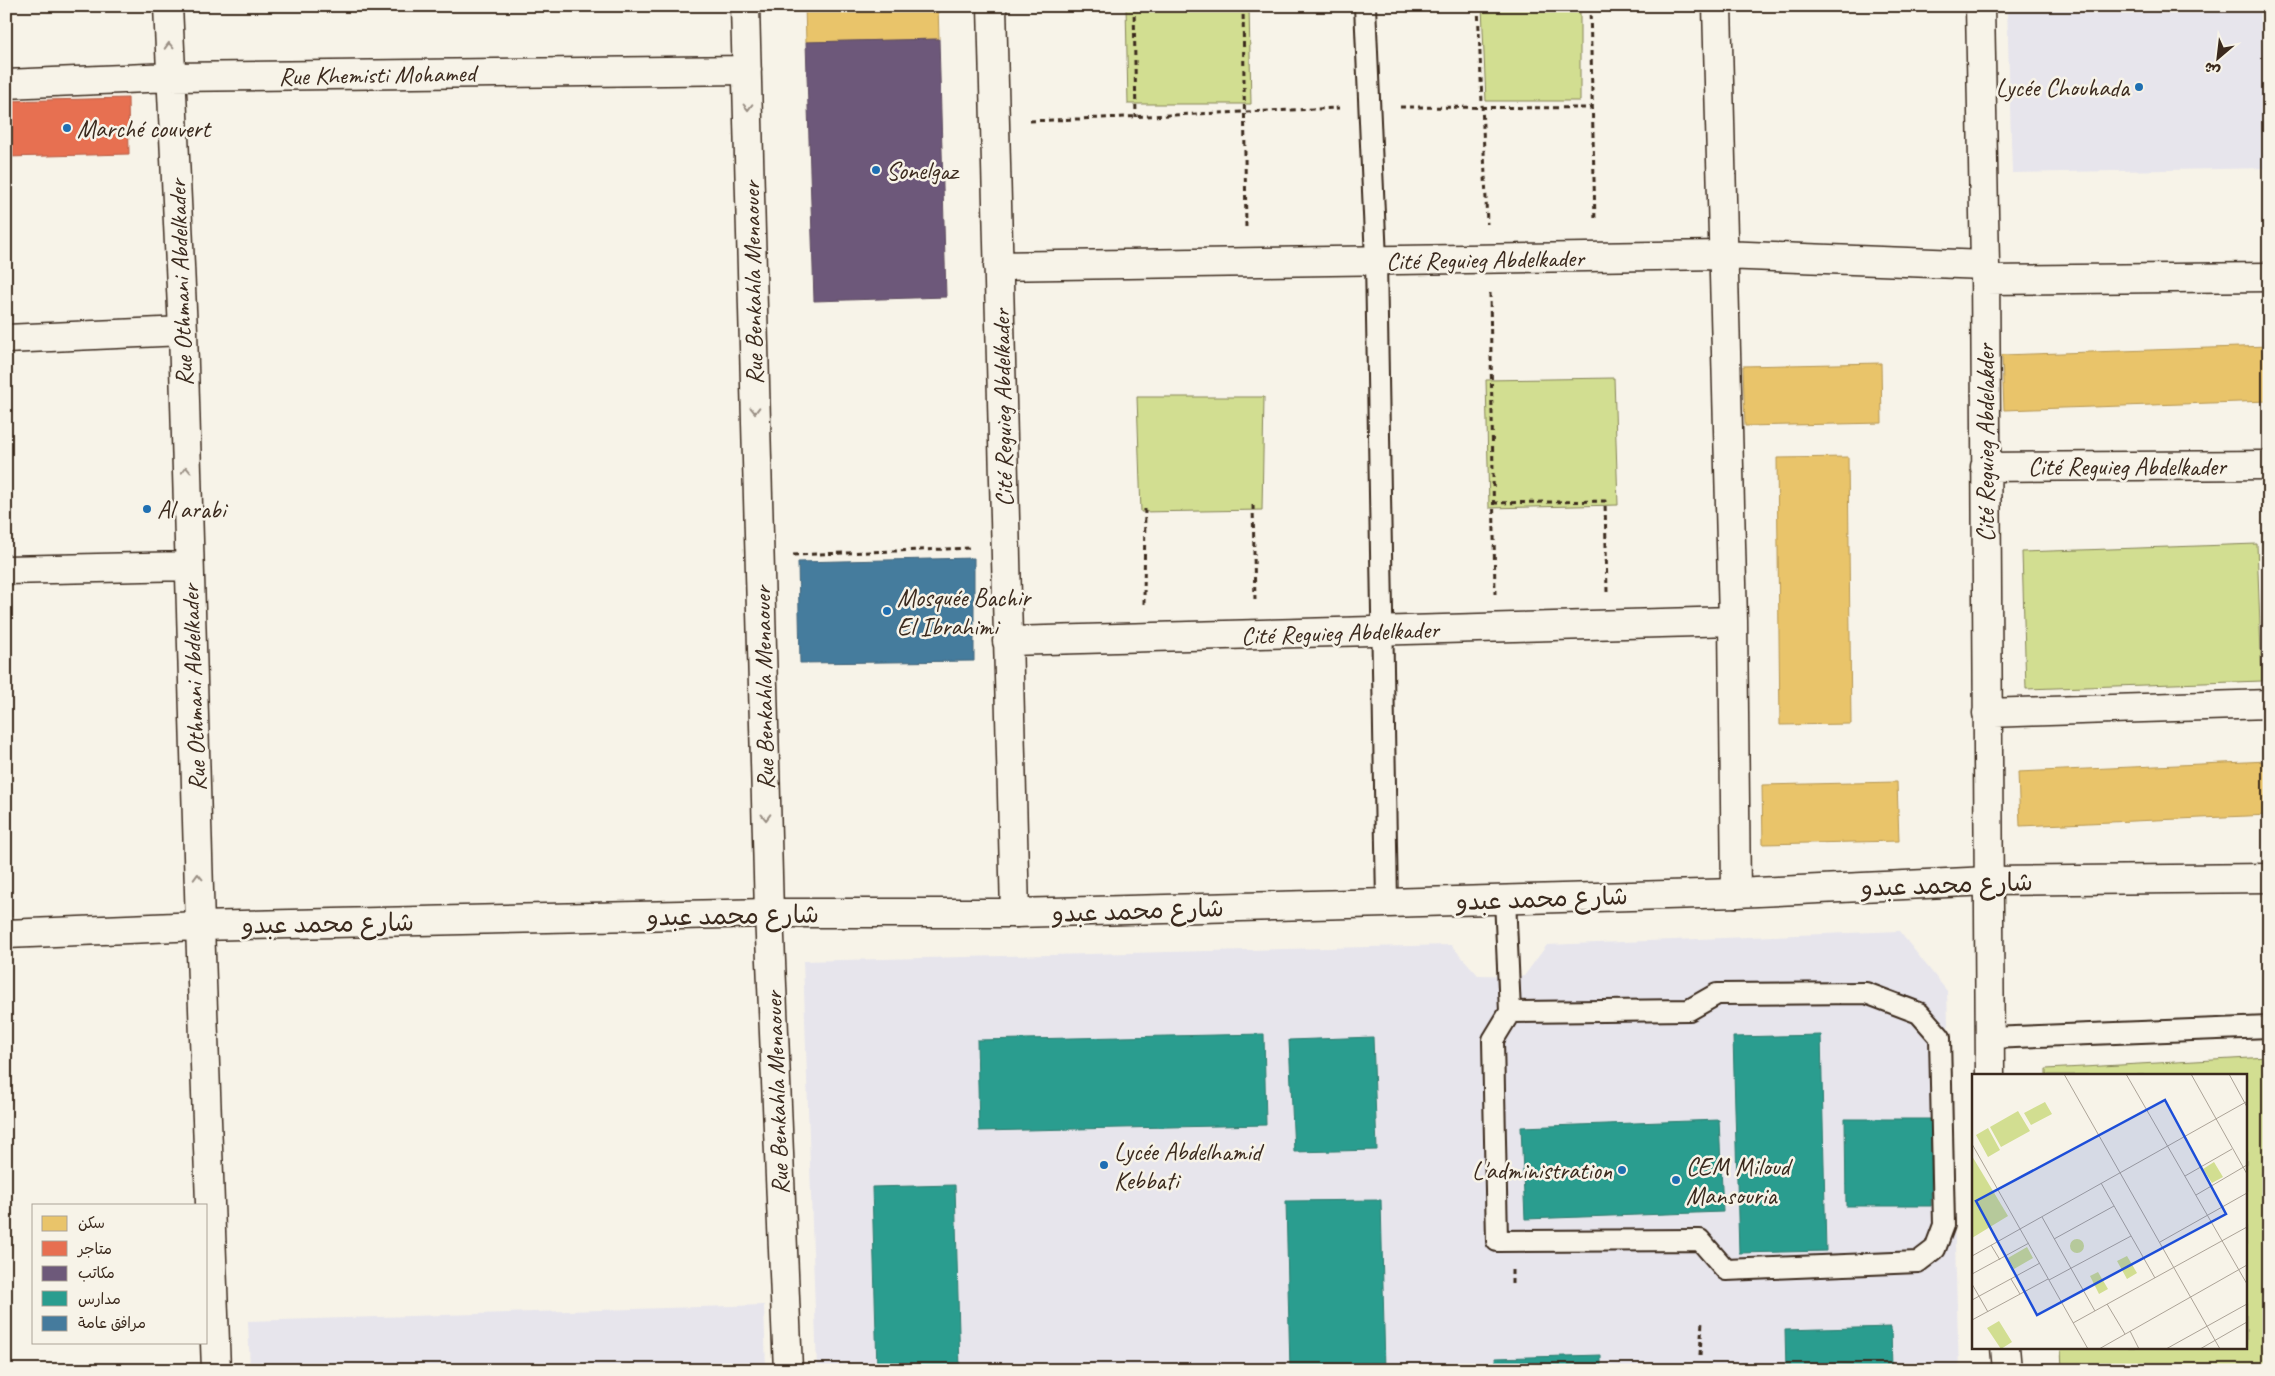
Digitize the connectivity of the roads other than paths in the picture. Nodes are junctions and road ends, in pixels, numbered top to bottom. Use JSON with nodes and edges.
{"nodes":[{"id":1,"x":168,"y":6,"type":"edge"},
{"id":2,"x":745,"y":6,"type":"edge"},
{"id":3,"x":992,"y":6,"type":"edge"},
{"id":4,"x":1365,"y":6,"type":"edge"},
{"id":5,"x":1717,"y":6,"type":"edge"},
{"id":6,"x":1980,"y":6,"type":"edge"},
{"id":7,"x":747,"y":70,"type":"junction"},
{"id":8,"x":170,"y":77,"type":"junction"},
{"id":9,"x":6,"y":84,"type":"edge"},
{"id":10,"x":1723,"y":256,"type":"junction"},
{"id":11,"x":1376,"y":260,"type":"junction"},
{"id":12,"x":998,"y":266,"type":"junction"},
{"id":13,"x":1985,"y":272,"type":"junction"},
{"id":14,"x":2269,"y":277,"type":"edge"},
{"id":15,"x":183,"y":331,"type":"junction"},
{"id":16,"x":6,"y":339,"type":"edge"},
{"id":17,"x":2269,"y":465,"type":"edge"},
{"id":18,"x":1985,"y":467,"type":"junction"},
{"id":19,"x":189,"y":566,"type":"junction"},
{"id":20,"x":6,"y":570,"type":"edge"},
{"id":21,"x":1733,"y":621,"type":"junction"},
{"id":22,"x":1383,"y":631,"type":"junction"},
{"id":23,"x":1008,"y":641,"type":"junction"},
{"id":24,"x":2269,"y":704,"type":"edge"},
{"id":25,"x":1987,"y":714,"type":"junction"},
{"id":26,"x":2269,"y":878,"type":"edge"},
{"id":27,"x":1989,"y":881,"type":"junction"},
{"id":28,"x":1736,"y":893,"type":"junction"},
{"id":29,"x":1505,"y":899,"type":"junction"},
{"id":30,"x":1387,"y":903,"type":"junction"},
{"id":31,"x":1015,"y":913,"type":"junction"},
{"id":32,"x":769,"y":914,"type":"junction"},
{"id":33,"x":200,"y":926,"type":"junction"},
{"id":34,"x":6,"y":934,"type":"edge"},
{"id":35,"x":1510,"y":1012,"type":"junction"},
{"id":36,"x":2269,"y":1027,"type":"edge"},
{"id":37,"x":1990,"y":1038,"type":"junction"},
{"id":38,"x":1990,"y":1074,"type":"edge"},
{"id":39,"x":2005,"y":1348,"type":"edge"},
{"id":40,"x":216,"y":1370,"type":"edge"},
{"id":41,"x":788,"y":1370,"type":"edge"},
{"id":42,"x":2007,"y":1370,"type":"edge"}],
"edges":[{"from":8,"to":1,"type":"street","name":"Rue Othmani Abdelkader","one_way":true},
{"from":2,"to":7,"type":"street","name":"Rue Benkahla Menaouer"},
{"from":3,"to":12,"type":"street","name":"Cité Reguieg Abdelkader"},
{"from":4,"to":11,"type":"lane"},
{"from":5,"to":10,"type":"street"},
{"from":6,"to":13,"type":"street","name":"Cité Reguieg Abdelakder"},
{"from":7,"to":8,"type":"street","name":"Rue Khemisti Mohamed"},
{"from":7,"to":32,"type":"street","name":"Rue Benkahla Menaouer","one_way":true},
{"from":8,"to":9,"type":"street","name":"Rue Khemisti Mohamed"},
{"from":8,"to":15,"type":"street","name":"Rue Othmani Abdelkader"},
{"from":10,"to":11,"type":"street","name":"Cité Reguieg Abdelkader"},
{"from":10,"to":13,"type":"street","name":"Cité Reguieg Abdelkader"},
{"from":10,"to":21,"type":"street"},
{"from":11,"to":12,"type":"street","name":"Cité Reguieg Abdelkader"},
{"from":11,"to":22,"type":"lane"},
{"from":12,"to":23,"type":"street","name":"Cité Reguieg Abdelkader"},
{"from":13,"to":14,"type":"street"},
{"from":13,"to":18,"type":"street","name":"Cité Reguieg Abdelakder"},
{"from":15,"to":16,"type":"street"},
{"from":19,"to":15,"type":"street","name":"Rue Othmani Abdelkader","one_way":true},
{"from":17,"to":18,"type":"street","name":"Cité Reguieg Abdelkader"},
{"from":18,"to":25,"type":"street","name":"Cité Reguieg Abdelakder"},
{"from":19,"to":20,"type":"street"},
{"from":33,"to":19,"type":"street","name":"Rue Othmani Abdelkader","one_way":true},
{"from":21,"to":22,"type":"street","name":"Cité Reguieg Abdelkader"},
{"from":21,"to":28,"type":"street"},
{"from":22,"to":23,"type":"street","name":"Cité Reguieg Abdelkader"},
{"from":22,"to":30,"type":"lane"},
{"from":23,"to":31,"type":"street","name":"Cité Reguieg Abdelkader"},
{"from":24,"to":25,"type":"street"},
{"from":25,"to":27,"type":"street","name":"Cité Reguieg Abdelakder"},
{"from":26,"to":27,"type":"street","name":"شارع محمد عبدو"},
{"from":27,"to":28,"type":"street","name":"شارع محمد عبدو"},
{"from":27,"to":37,"type":"street","name":"Cité Reguieg Abdelakder"},
{"from":28,"to":29,"type":"street","name":"شارع محمد عبدو"},
{"from":29,"to":30,"type":"street","name":"شارع محمد عبدو"},
{"from":29,"to":35,"type":"lane"},
{"from":30,"to":31,"type":"street","name":"شارع محمد عبدو"},
{"from":31,"to":32,"type":"street","name":"شارع محمد عبدو"},
{"from":32,"to":33,"type":"street","name":"شارع محمد عبدو"},
{"from":32,"to":41,"type":"street","name":"Rue Benkahla Menaouer"},
{"from":33,"to":34,"type":"street","name":"شارع محمد عبدو"},
{"from":33,"to":40,"type":"street","name":"Rue Othmani Abdelkader"},
{"from":35,"to":35,"type":"lane"},
{"from":36,"to":37,"type":"lane"},
{"from":37,"to":38,"type":"street","name":"Cité Reguieg Abdelakder"},
{"from":39,"to":42,"type":"street"}]}
